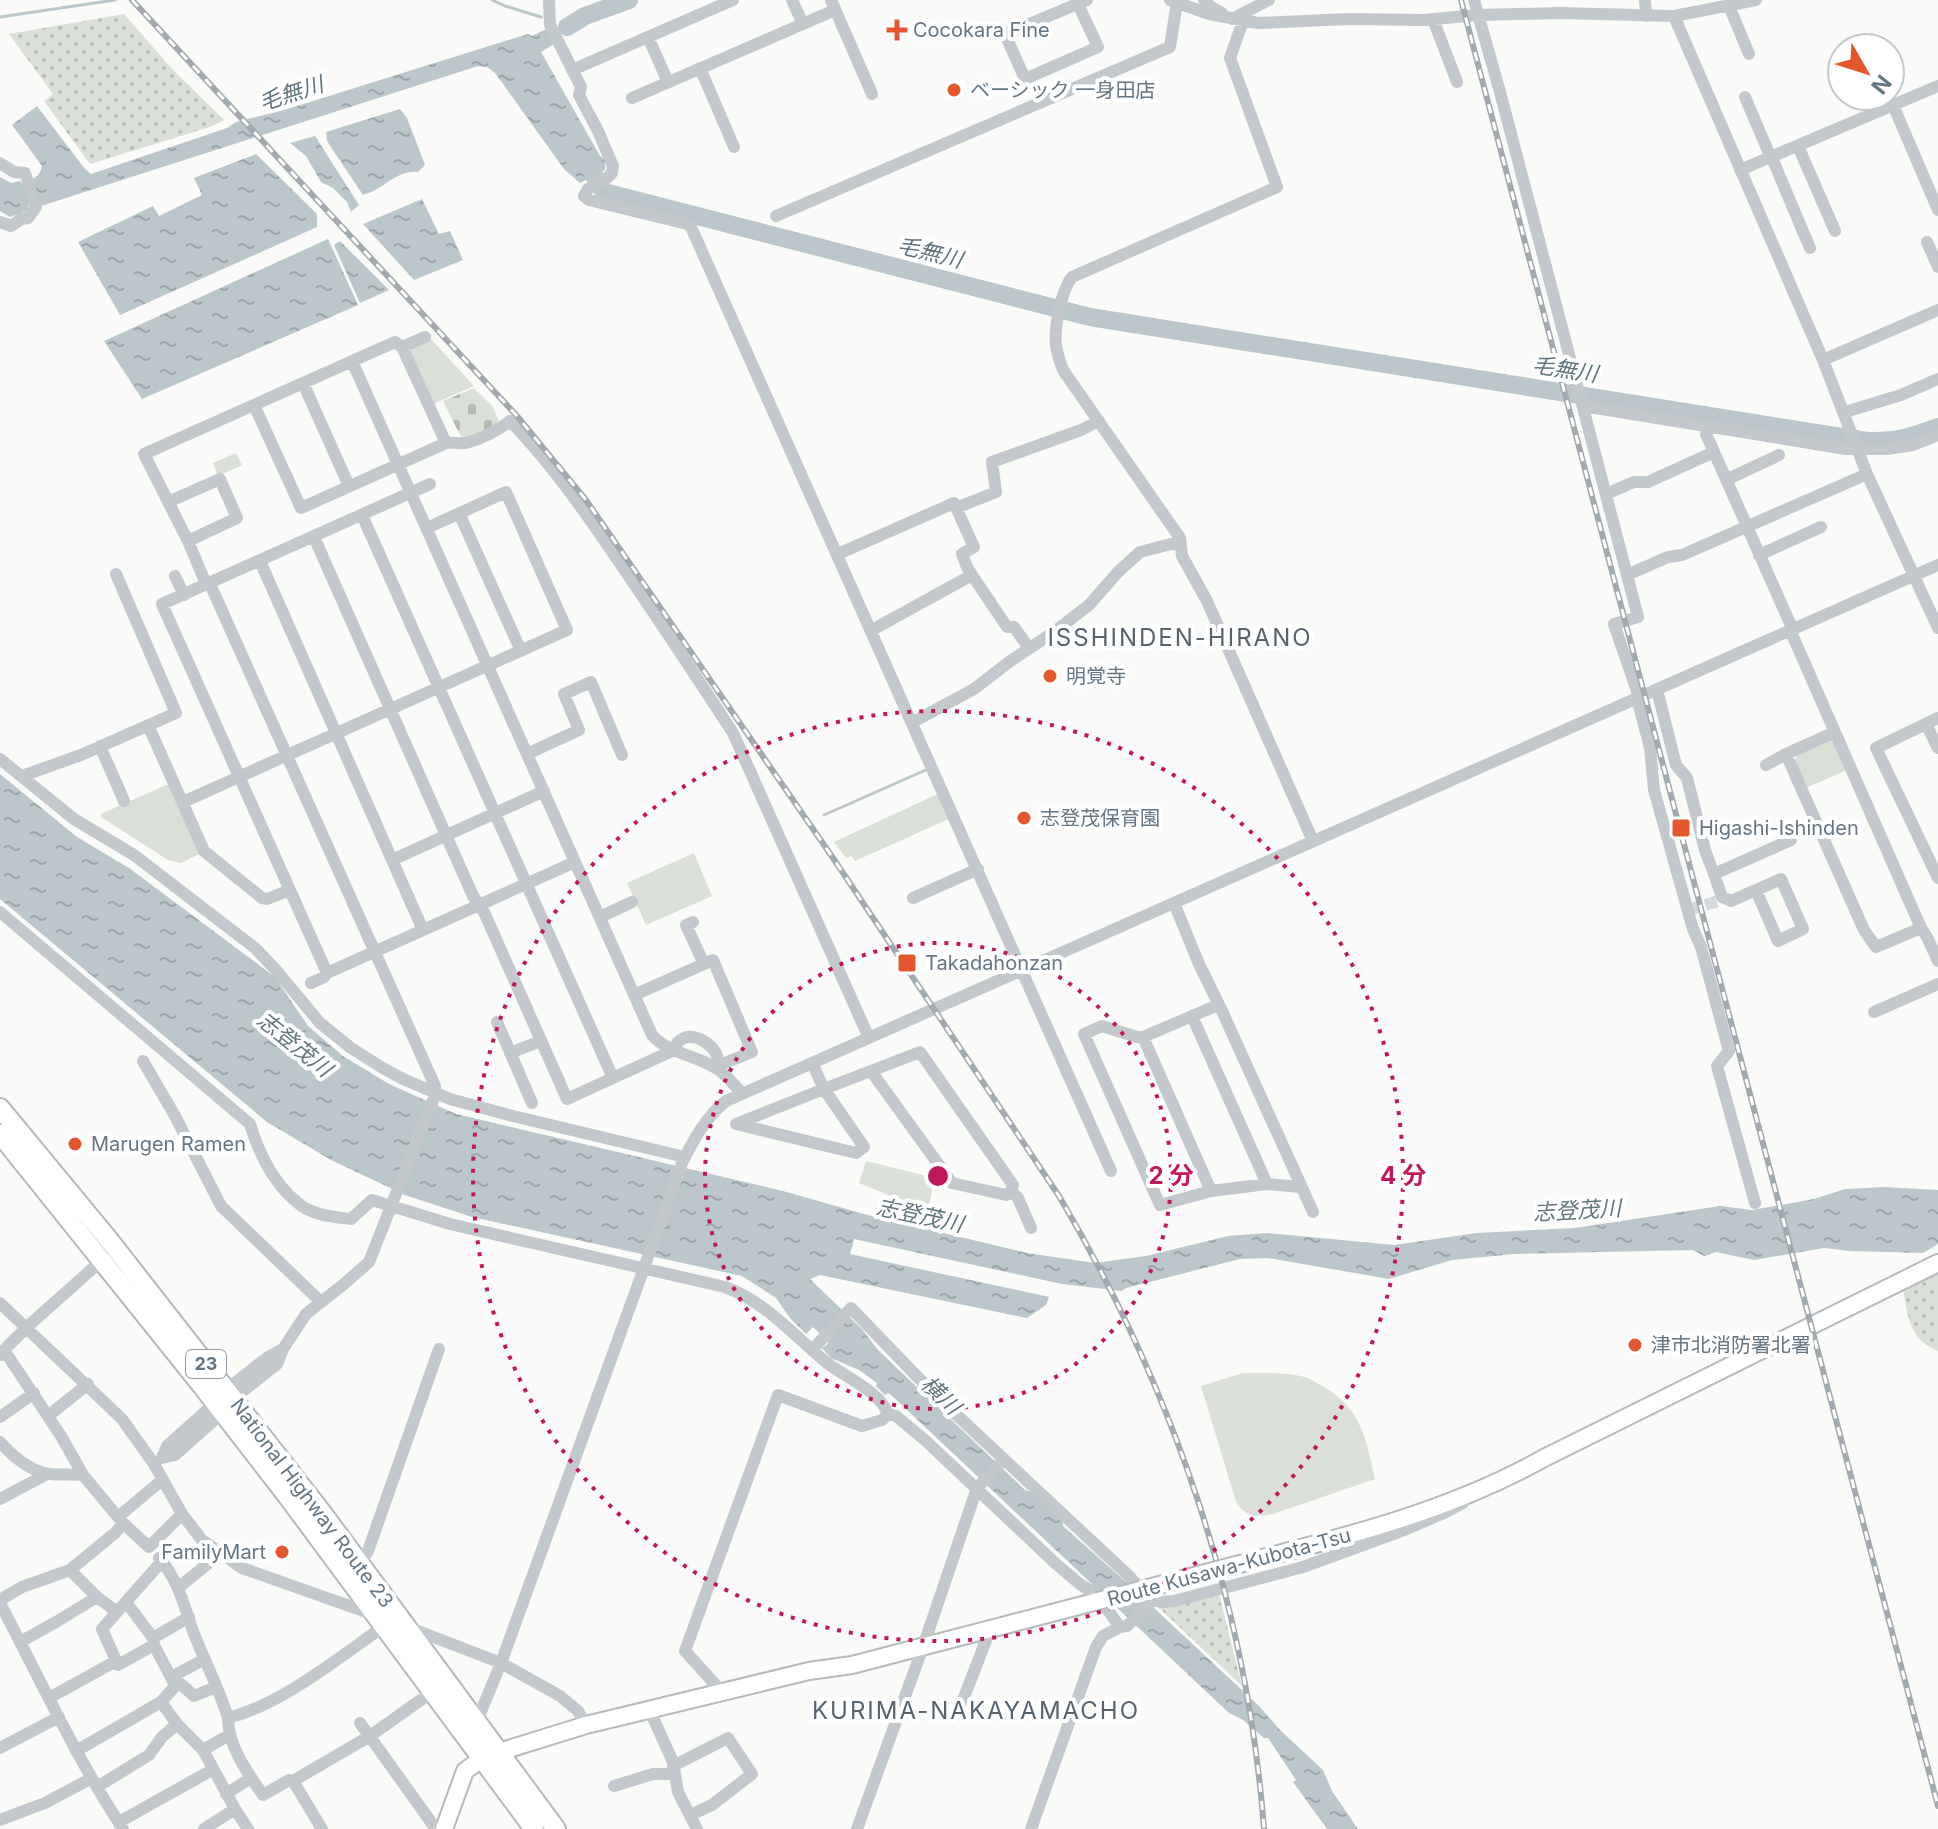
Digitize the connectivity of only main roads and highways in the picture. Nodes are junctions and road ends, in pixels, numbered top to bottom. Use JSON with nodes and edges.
{"nodes":[{"id":1,"x":0,"y":1108,"type":"edge"},
{"id":2,"x":0,"y":1134,"type":"edge"},
{"id":3,"x":1935,"y":1266,"type":"edge"},
{"id":4,"x":224,"y":1401,"type":"junction"},
{"id":5,"x":499,"y":1752,"type":"junction"},
{"id":6,"x":481,"y":1759,"type":"junction"},
{"id":7,"x":444,"y":1829,"type":"edge"},
{"id":8,"x":534,"y":1829,"type":"edge"},
{"id":9,"x":556,"y":1829,"type":"edge"}],
"edges":[{"from":1,"to":4,"type":"highway","name":"National Highway Route 23","number":"23"},
{"from":2,"to":4,"type":"highway","name":"National Highway Route 23","number":"23"},
{"from":3,"to":5,"type":"main road","name":"Route Kusawa-Kubota-Tsu","bridge":true},
{"from":4,"to":5,"type":"highway","name":"National Highway Route 23","number":"23"},
{"from":4,"to":6,"type":"highway","name":"National Highway Route 23","number":"23"},
{"from":5,"to":6,"type":"main road","name":"Route Kusawa-Kubota-Tsu"},
{"from":5,"to":9,"type":"highway","name":"National Highway Route 23","number":"23"},
{"from":6,"to":7,"type":"main road"},
{"from":6,"to":8,"type":"highway","name":"National Highway Route 23","number":"23"}]}
